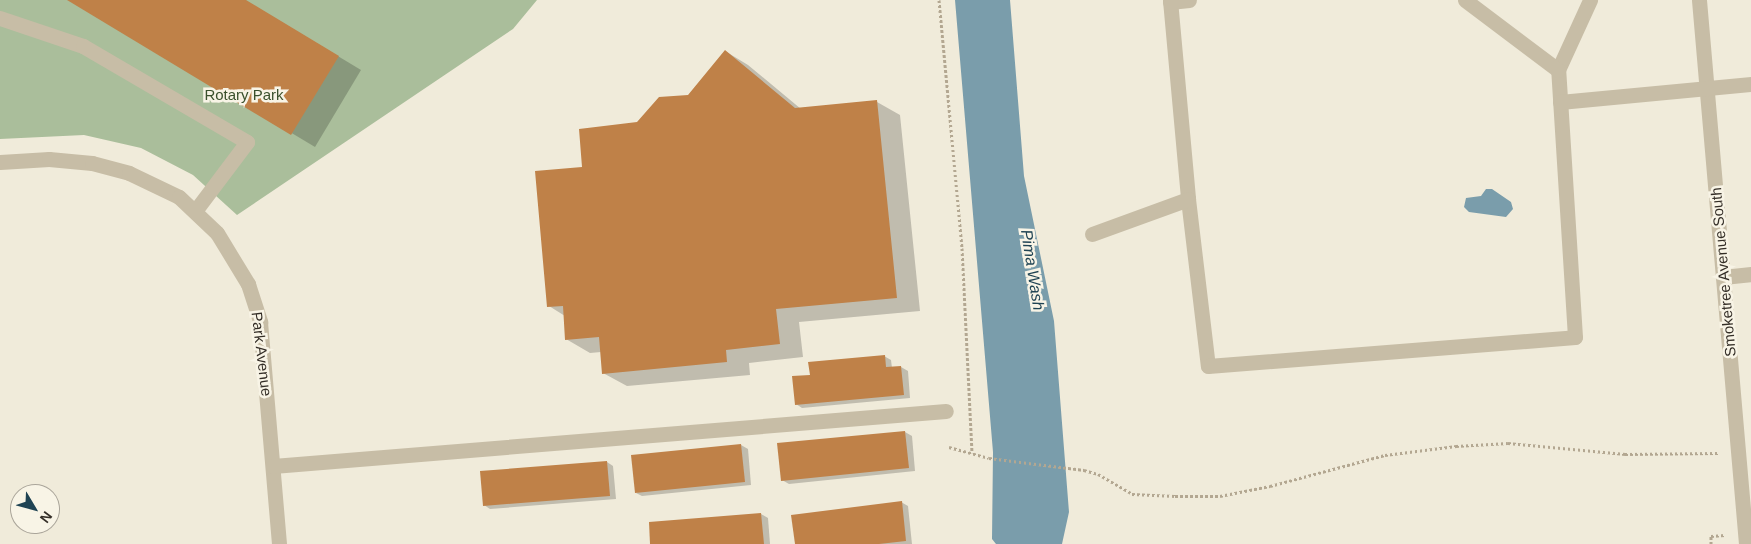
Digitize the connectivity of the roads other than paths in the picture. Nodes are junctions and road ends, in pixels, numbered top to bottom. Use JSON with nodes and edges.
{"nodes":[{"id":1,"x":1189,"y":0,"type":"edge"},
{"id":2,"x":1465,"y":0,"type":"edge"},
{"id":3,"x":1590,"y":0,"type":"edge"},
{"id":4,"x":1699,"y":0,"type":"edge"},
{"id":5,"x":1170,"y":1,"type":"edge"},
{"id":6,"x":0,"y":18,"type":"edge"},
{"id":7,"x":1558,"y":70,"type":"junction"},
{"id":8,"x":1751,"y":84,"type":"edge"},
{"id":9,"x":1705,"y":88,"type":"junction"},
{"id":10,"x":1560,"y":102,"type":"junction"},
{"id":11,"x":0,"y":162,"type":"edge"},
{"id":12,"x":1188,"y":200,"type":"junction"},
{"id":13,"x":195,"y":211,"type":"junction"},
{"id":14,"x":1092,"y":234,"type":"dead end"},
{"id":15,"x":1751,"y":274,"type":"edge"},
{"id":16,"x":1723,"y":277,"type":"junction"},
{"id":17,"x":946,"y":412,"type":"dead end"},
{"id":18,"x":1744,"y":431,"type":"edge"},
{"id":19,"x":273,"y":466,"type":"junction"},
{"id":20,"x":279,"y":544,"type":"edge"},
{"id":21,"x":1746,"y":544,"type":"edge"}],
"edges":[{"from":1,"to":5,"type":"street"},
{"from":2,"to":7,"type":"street"},
{"from":3,"to":7,"type":"street"},
{"from":4,"to":9,"type":"street","name":"Smoketree Avenue South"},
{"from":5,"to":12,"type":"street"},
{"from":6,"to":13,"type":"street"},
{"from":7,"to":10,"type":"street"},
{"from":8,"to":9,"type":"street"},
{"from":9,"to":10,"type":"street"},
{"from":9,"to":16,"type":"street","name":"Smoketree Avenue South"},
{"from":10,"to":12,"type":"street"},
{"from":11,"to":13,"type":"street","name":"Park Avenue"},
{"from":12,"to":14,"type":"street"},
{"from":13,"to":19,"type":"street","name":"Park Avenue"},
{"from":15,"to":16,"type":"street"},
{"from":16,"to":18,"type":"street","name":"Smoketree Avenue South"},
{"from":17,"to":19,"type":"street"},
{"from":18,"to":21,"type":"street","name":"Smoketree Avenue South"},
{"from":19,"to":20,"type":"street","name":"Park Avenue"}]}
